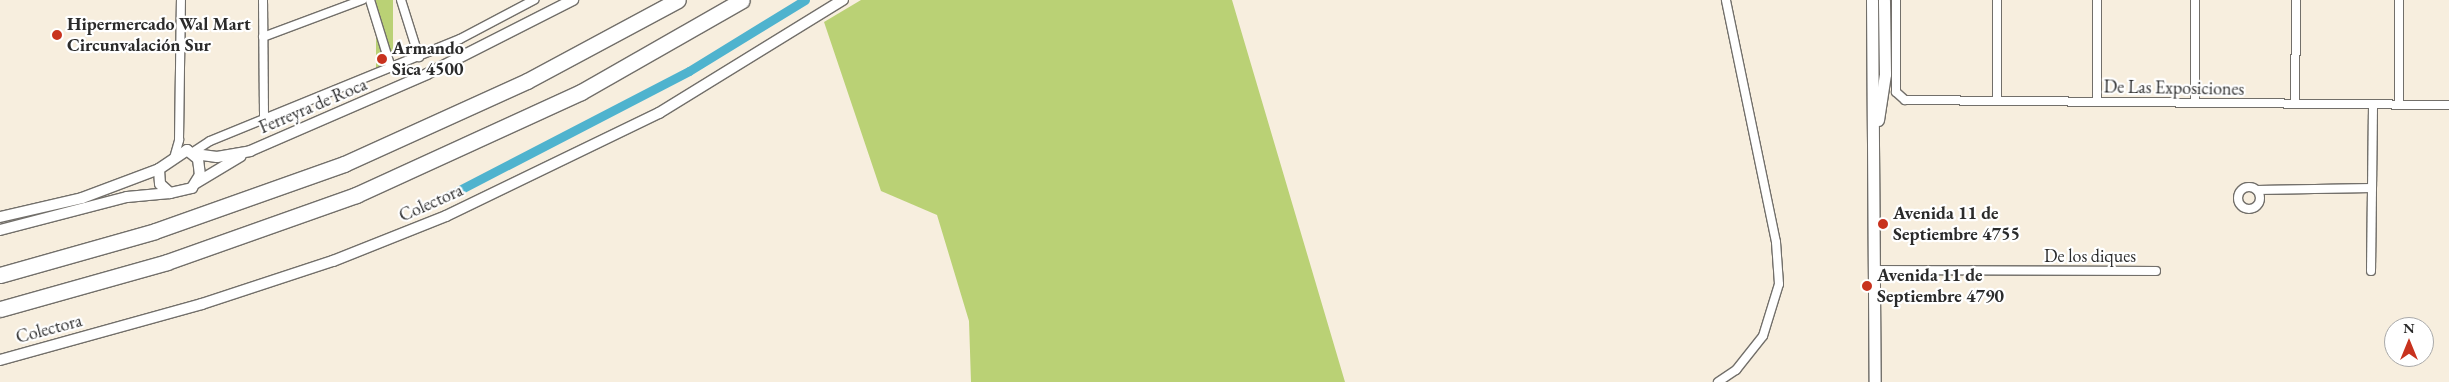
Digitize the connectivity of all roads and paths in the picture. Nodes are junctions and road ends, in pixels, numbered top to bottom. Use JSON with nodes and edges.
{"nodes":[{"id":1,"x":181,"y":0,"type":"edge"},
{"id":2,"x":263,"y":0,"type":"edge"},
{"id":3,"x":362,"y":0,"type":"edge"},
{"id":4,"x":370,"y":0,"type":"edge"},
{"id":5,"x":401,"y":0,"type":"edge"},
{"id":6,"x":534,"y":0,"type":"edge"},
{"id":7,"x":573,"y":0,"type":"edge"},
{"id":8,"x":678,"y":0,"type":"edge"},
{"id":9,"x":742,"y":0,"type":"edge"},
{"id":10,"x":843,"y":0,"type":"edge"},
{"id":11,"x":1726,"y":0,"type":"edge"},
{"id":12,"x":1872,"y":0,"type":"edge"},
{"id":13,"x":1884,"y":0,"type":"edge"},
{"id":14,"x":1896,"y":0,"type":"edge"},
{"id":15,"x":1997,"y":0,"type":"edge"},
{"id":16,"x":2097,"y":0,"type":"edge"},
{"id":17,"x":2196,"y":0,"type":"edge"},
{"id":18,"x":2296,"y":0,"type":"edge"},
{"id":19,"x":2399,"y":0,"type":"edge"},
{"id":20,"x":263,"y":37,"type":"junction"},
{"id":21,"x":419,"y":57,"type":"junction"},
{"id":22,"x":390,"y":68,"type":"junction"},
{"id":23,"x":1997,"y":100,"type":"junction"},
{"id":24,"x":2097,"y":102,"type":"junction"},
{"id":25,"x":2195,"y":103,"type":"junction"},
{"id":26,"x":2295,"y":104,"type":"junction"},
{"id":27,"x":2373,"y":104,"type":"junction"},
{"id":28,"x":2399,"y":104,"type":"junction"},
{"id":29,"x":2449,"y":105,"type":"edge"},
{"id":30,"x":264,"y":120,"type":"junction"},
{"id":31,"x":180,"y":124,"type":"junction"},
{"id":32,"x":1873,"y":144,"type":"junction"},
{"id":33,"x":250,"y":151,"type":"junction"},
{"id":34,"x":192,"y":152,"type":"junction"},
{"id":35,"x":174,"y":158,"type":"junction"},
{"id":36,"x":159,"y":169,"type":"junction"},
{"id":37,"x":196,"y":183,"type":"junction"},
{"id":38,"x":2372,"y":188,"type":"junction"},
{"id":39,"x":2257,"y":190,"type":"dead end"},
{"id":40,"x":170,"y":193,"type":"junction"},
{"id":41,"x":0,"y":217,"type":"edge"},
{"id":42,"x":0,"y":230,"type":"edge"},
{"id":43,"x":1874,"y":270,"type":"junction"},
{"id":44,"x":2156,"y":271,"type":"dead end"},
{"id":45,"x":2371,"y":271,"type":"dead end"},
{"id":46,"x":0,"y":275,"type":"edge"},
{"id":47,"x":63,"y":293,"type":"junction"},
{"id":48,"x":0,"y":309,"type":"edge"},
{"id":49,"x":0,"y":316,"type":"edge"},
{"id":50,"x":0,"y":360,"type":"edge"},
{"id":51,"x":1718,"y":382,"type":"edge"},
{"id":52,"x":1876,"y":382,"type":"edge"}],
"edges":[{"from":1,"to":31,"type":"street"},
{"from":2,"to":20,"type":"street"},
{"from":3,"to":20,"type":"street"},
{"from":4,"to":22,"type":"street"},
{"from":5,"to":21,"type":"street"},
{"from":6,"to":21,"type":"street","name":"Ferreyra de Roca"},
{"from":7,"to":33,"type":"street","name":"Ferreyra de Roca"},
{"from":8,"to":46,"type":"highway"},
{"from":9,"to":47,"type":"highway"},
{"from":10,"to":50,"type":"street","name":"Colectora"},
{"from":11,"to":51,"type":"street"},
{"from":12,"to":32,"type":"main road"},
{"from":13,"to":32,"type":"main road"},
{"from":14,"to":23,"type":"street","name":"De Las Exposiciones"},
{"from":15,"to":23,"type":"street"},
{"from":16,"to":24,"type":"street"},
{"from":17,"to":25,"type":"street"},
{"from":18,"to":26,"type":"street"},
{"from":19,"to":28,"type":"street"},
{"from":20,"to":30,"type":"street"},
{"from":21,"to":22,"type":"street","name":"Ferreyra de Roca"},
{"from":22,"to":30,"type":"street","name":"Ferreyra de Roca"},
{"from":23,"to":24,"type":"street","name":"De Las Exposiciones"},
{"from":24,"to":25,"type":"street","name":"De Las Exposiciones"},
{"from":25,"to":26,"type":"street","name":"De Las Exposiciones"},
{"from":26,"to":27,"type":"street","name":"De Las Exposiciones"},
{"from":27,"to":28,"type":"street","name":"De Las Exposiciones"},
{"from":27,"to":38,"type":"street"},
{"from":28,"to":29,"type":"street","name":"De Las Exposiciones"},
{"from":30,"to":34,"type":"street","name":"Ferreyra de Roca"},
{"from":31,"to":34,"type":"street"},
{"from":31,"to":35,"type":"street"},
{"from":32,"to":43,"type":"main road"},
{"from":33,"to":34,"type":"street","name":"Ferreyra de Roca"},
{"from":33,"to":37,"type":"street"},
{"from":34,"to":35,"type":"street","name":"Ferreyra de Roca"},
{"from":34,"to":37,"type":"street"},
{"from":35,"to":36,"type":"street","name":"Ferreyra de Roca"},
{"from":36,"to":40,"type":"street"},
{"from":36,"to":41,"type":"street","name":"Ferreyra de Roca"},
{"from":37,"to":40,"type":"street"},
{"from":38,"to":39,"type":"street"},
{"from":38,"to":45,"type":"street"},
{"from":40,"to":42,"type":"street"},
{"from":43,"to":44,"type":"street","name":"De los diques"},
{"from":43,"to":52,"type":"main road"},
{"from":47,"to":48,"type":"highway"},
{"from":47,"to":49,"type":"highway"}]}
